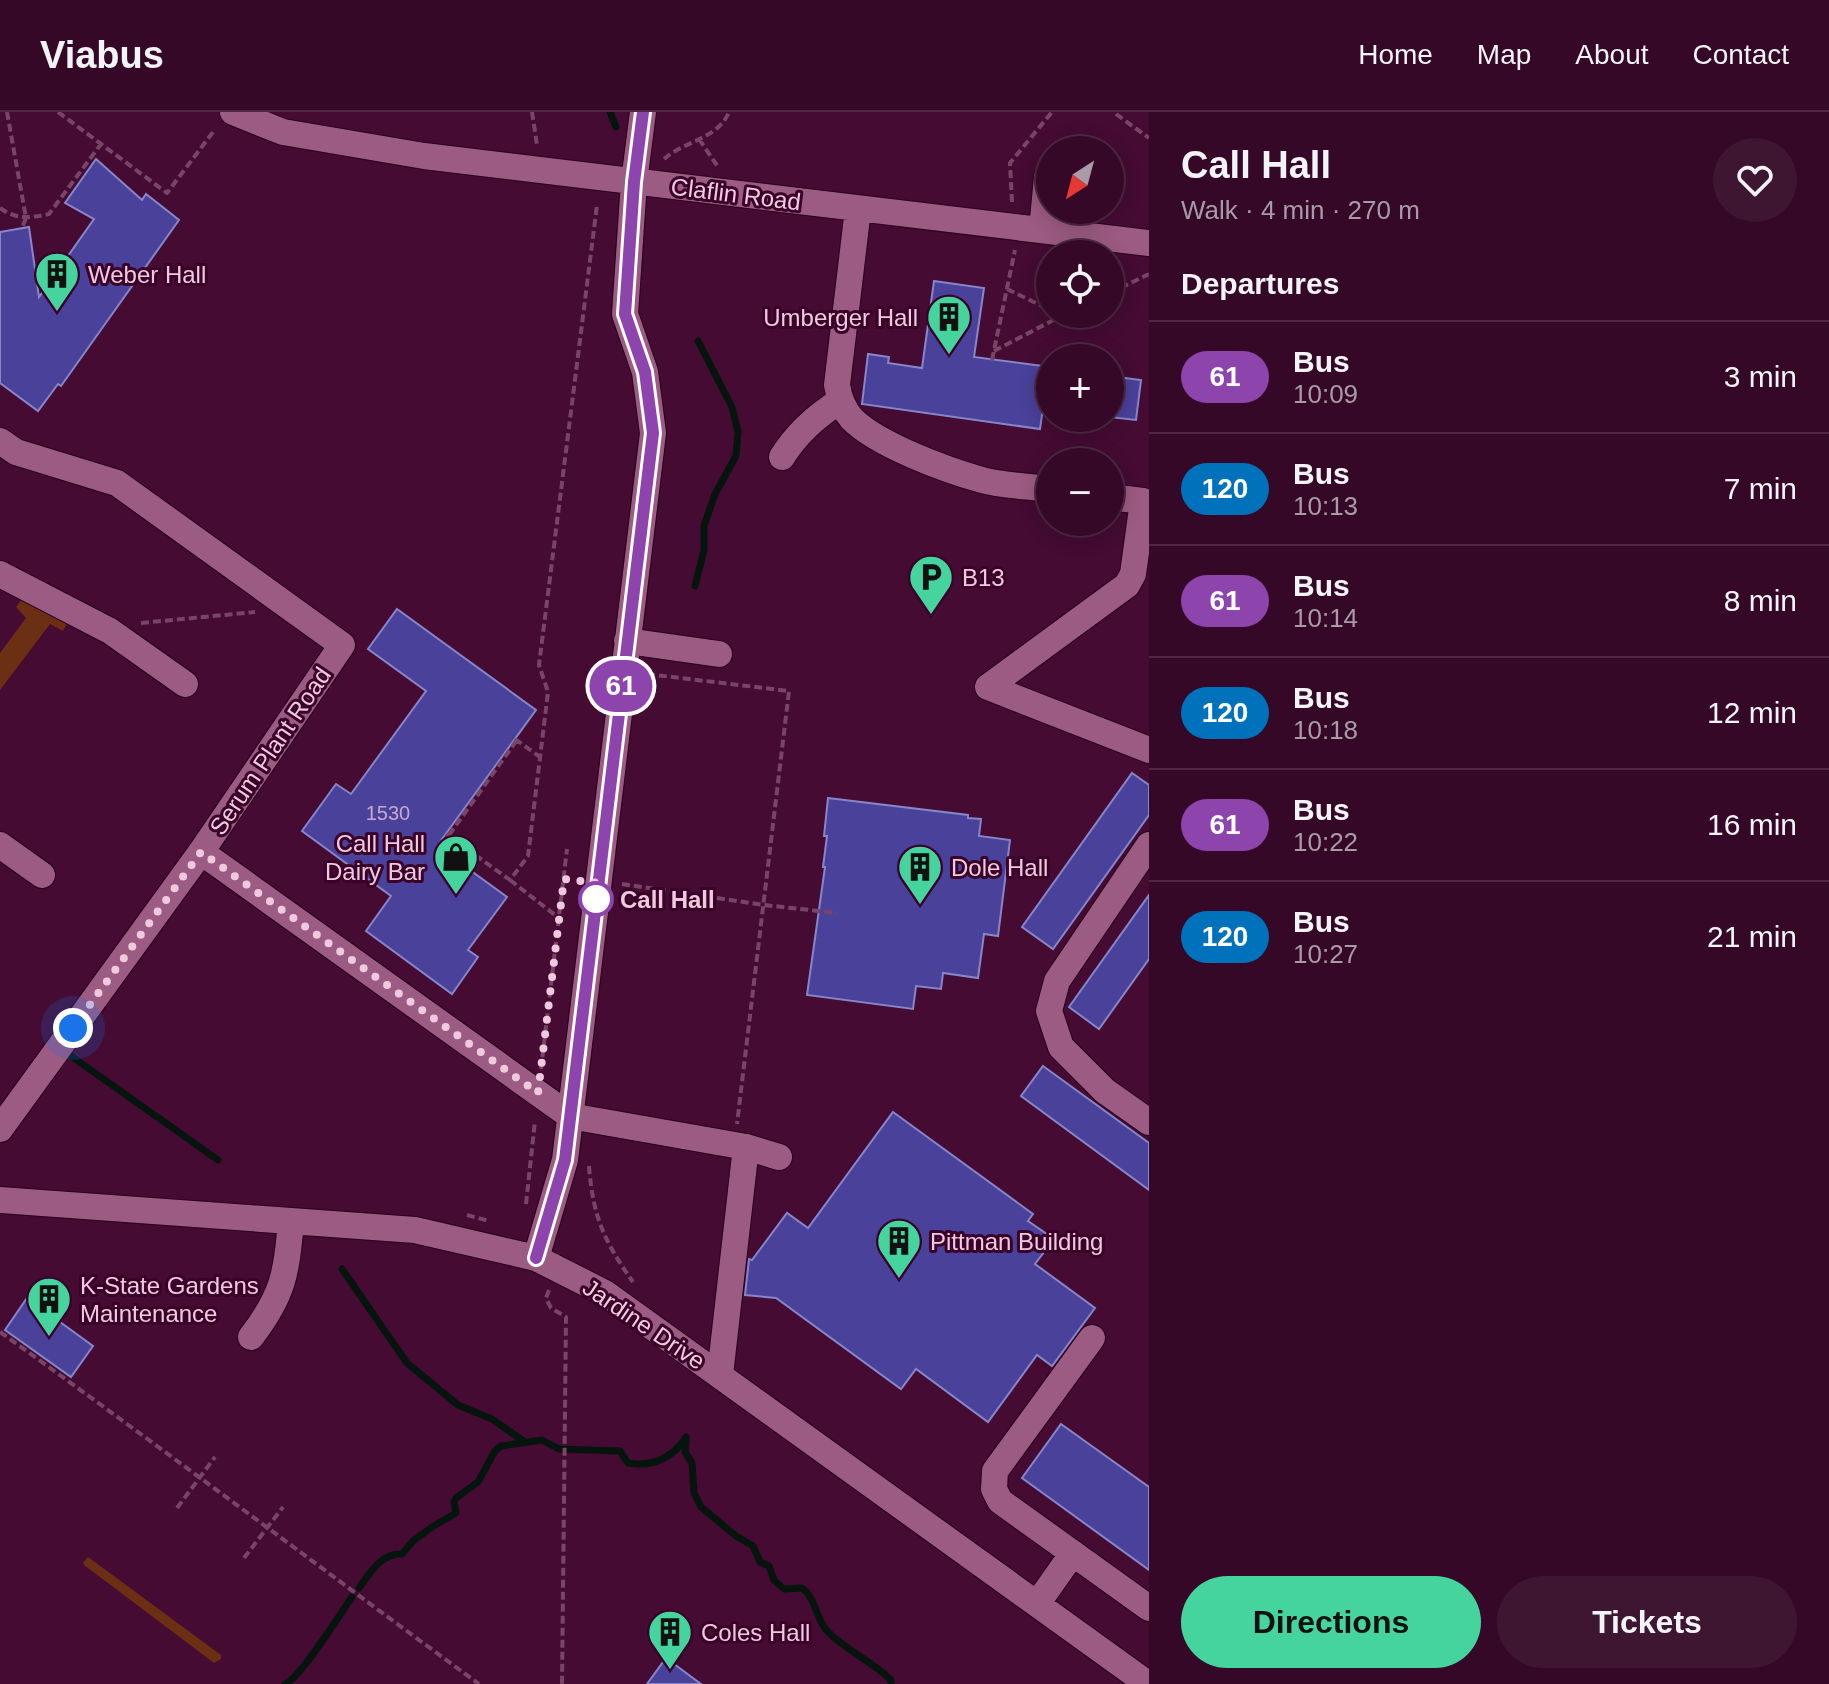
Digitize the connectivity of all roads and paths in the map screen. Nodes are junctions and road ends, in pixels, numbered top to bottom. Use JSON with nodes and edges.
{"nodes":[{"id":1,"x":7,"y":112,"type":"edge"},
{"id":2,"x":58,"y":112,"type":"edge"},
{"id":3,"x":233,"y":112,"type":"edge"},
{"id":4,"x":532,"y":112,"type":"edge"},
{"id":5,"x":643,"y":112,"type":"edge"},
{"id":6,"x":729,"y":112,"type":"edge"},
{"id":7,"x":1052,"y":112,"type":"edge"},
{"id":8,"x":1116,"y":114,"type":"dead end"},
{"id":9,"x":213,"y":132,"type":"dead end"},
{"id":10,"x":1149,"y":138,"type":"edge"},
{"id":11,"x":699,"y":139,"type":"junction"},
{"id":12,"x":101,"y":144,"type":"junction"},
{"id":13,"x":537,"y":149,"type":"dead end"},
{"id":14,"x":664,"y":159,"type":"dead end"},
{"id":15,"x":720,"y":170,"type":"dead end"},
{"id":16,"x":634,"y":182,"type":"junction"},
{"id":17,"x":1012,"y":202,"type":"dead end"},
{"id":18,"x":597,"y":205,"type":"dead end"},
{"id":19,"x":0,"y":208,"type":"edge"},
{"id":20,"x":858,"y":209,"type":"junction"},
{"id":21,"x":26,"y":218,"type":"junction"},
{"id":22,"x":1043,"y":224,"type":"edge"},
{"id":23,"x":22,"y":228,"type":"dead end"},
{"id":24,"x":1042,"y":230,"type":"junction"},
{"id":25,"x":1149,"y":243,"type":"edge"},
{"id":26,"x":1015,"y":250,"type":"dead end"},
{"id":27,"x":1149,"y":274,"type":"edge"},
{"id":28,"x":1124,"y":286,"type":"edge"},
{"id":29,"x":1007,"y":289,"type":"junction"},
{"id":30,"x":1036,"y":303,"type":"edge"},
{"id":31,"x":1037,"y":328,"type":"edge"},
{"id":32,"x":994,"y":351,"type":"junction"},
{"id":33,"x":992,"y":360,"type":"dead end"},
{"id":34,"x":840,"y":401,"type":"junction"},
{"id":35,"x":0,"y":441,"type":"edge"},
{"id":36,"x":782,"y":457,"type":"dead end"},
{"id":37,"x":1036,"y":487,"type":"edge"},
{"id":38,"x":1124,"y":499,"type":"edge"},
{"id":39,"x":0,"y":574,"type":"edge"},
{"id":40,"x":270,"y":611,"type":"dead end"},
{"id":41,"x":132,"y":624,"type":"dead end"},
{"id":42,"x":627,"y":641,"type":"junction"},
{"id":43,"x":719,"y":654,"type":"dead end"},
{"id":44,"x":644,"y":674,"type":"dead end"},
{"id":45,"x":185,"y":684,"type":"dead end"},
{"id":46,"x":1149,"y":750,"type":"edge"},
{"id":47,"x":540,"y":757,"type":"junction"},
{"id":48,"x":0,"y":845,"type":"edge"},
{"id":49,"x":1149,"y":845,"type":"edge"},
{"id":50,"x":567,"y":849,"type":"dead end"},
{"id":51,"x":201,"y":852,"type":"junction"},
{"id":52,"x":42,"y":875,"type":"dead end"},
{"id":53,"x":564,"y":879,"type":"junction"},
{"id":54,"x":510,"y":880,"type":"junction"},
{"id":55,"x":598,"y":883,"type":"junction"},
{"id":56,"x":764,"y":905,"type":"junction"},
{"id":57,"x":837,"y":913,"type":"dead end"},
{"id":58,"x":559,"y":918,"type":"junction"},
{"id":59,"x":538,"y":1093,"type":"junction"},
{"id":60,"x":570,"y":1116,"type":"junction"},
{"id":61,"x":1149,"y":1122,"type":"edge"},
{"id":62,"x":0,"y":1129,"type":"edge"},
{"id":63,"x":738,"y":1146,"type":"junction"},
{"id":64,"x":779,"y":1157,"type":"dead end"},
{"id":65,"x":588,"y":1161,"type":"dead end"},
{"id":66,"x":0,"y":1200,"type":"edge"},
{"id":67,"x":465,"y":1215,"type":"dead end"},
{"id":68,"x":291,"y":1222,"type":"junction"},
{"id":69,"x":494,"y":1222,"type":"dead end"},
{"id":70,"x":539,"y":1249,"type":"junction"},
{"id":71,"x":623,"y":1278,"type":"dead end"},
{"id":72,"x":0,"y":1332,"type":"edge"},
{"id":73,"x":251,"y":1337,"type":"dead end"},
{"id":74,"x":1092,"y":1338,"type":"dead end"},
{"id":75,"x":720,"y":1375,"type":"junction"},
{"id":76,"x":563,"y":1416,"type":"dead end"},
{"id":77,"x":215,"y":1457,"type":"dead end"},
{"id":78,"x":201,"y":1476,"type":"junction"},
{"id":79,"x":283,"y":1507,"type":"dead end"},
{"id":80,"x":177,"y":1508,"type":"dead end"},
{"id":81,"x":267,"y":1528,"type":"junction"},
{"id":82,"x":1073,"y":1553,"type":"junction"},
{"id":83,"x":244,"y":1558,"type":"dead end"},
{"id":84,"x":1037,"y":1604,"type":"junction"},
{"id":85,"x":1149,"y":1608,"type":"edge"},
{"id":86,"x":479,"y":1684,"type":"edge"},
{"id":87,"x":562,"y":1684,"type":"edge"},
{"id":88,"x":1148,"y":1684,"type":"edge"}],
"edges":[{"from":1,"to":21,"type":"path"},
{"from":2,"to":12,"type":"path"},
{"from":3,"to":16,"type":"street","name":"Claflin Road"},
{"from":4,"to":13,"type":"path"},
{"from":5,"to":16,"type":"street"},
{"from":6,"to":11,"type":"path"},
{"from":7,"to":17,"type":"path"},
{"from":8,"to":10,"type":"path"},
{"from":9,"to":12,"type":"path"},
{"from":11,"to":14,"type":"path"},
{"from":11,"to":15,"type":"path"},
{"from":12,"to":21,"type":"path"},
{"from":16,"to":20,"type":"street","name":"Claflin Road"},
{"from":16,"to":42,"type":"street"},
{"from":18,"to":47,"type":"path"},
{"from":19,"to":21,"type":"path"},
{"from":20,"to":24,"type":"street","name":"Claflin Road"},
{"from":20,"to":34,"type":"street"},
{"from":21,"to":23,"type":"path"},
{"from":22,"to":24,"type":"street"},
{"from":24,"to":25,"type":"street","name":"Claflin Road"},
{"from":26,"to":29,"type":"path"},
{"from":27,"to":28,"type":"path"},
{"from":29,"to":30,"type":"path"},
{"from":29,"to":32,"type":"path"},
{"from":31,"to":32,"type":"path"},
{"from":32,"to":33,"type":"path"},
{"from":34,"to":36,"type":"street"},
{"from":34,"to":37,"type":"street"},
{"from":35,"to":51,"type":"street","name":"Serum Plant Road"},
{"from":38,"to":46,"type":"street"},
{"from":39,"to":45,"type":"street"},
{"from":40,"to":41,"type":"path"},
{"from":42,"to":43,"type":"street"},
{"from":42,"to":55,"type":"street"},
{"from":44,"to":56,"type":"path"},
{"from":47,"to":54,"type":"path"},
{"from":47,"to":54,"type":"path"},
{"from":48,"to":52,"type":"street"},
{"from":49,"to":61,"type":"street"},
{"from":50,"to":53,"type":"path"},
{"from":51,"to":59,"type":"street"},
{"from":51,"to":62,"type":"street","name":"Serum Plant Road"},
{"from":53,"to":55,"type":"path"},
{"from":53,"to":58,"type":"path"},
{"from":54,"to":58,"type":"path"},
{"from":55,"to":56,"type":"path"},
{"from":55,"to":60,"type":"street"},
{"from":56,"to":57,"type":"path"},
{"from":56,"to":63,"type":"path"},
{"from":58,"to":59,"type":"path"},
{"from":59,"to":60,"type":"street"},
{"from":59,"to":70,"type":"path"},
{"from":60,"to":63,"type":"street"},
{"from":60,"to":70,"type":"street"},
{"from":63,"to":64,"type":"street"},
{"from":63,"to":75,"type":"street"},
{"from":65,"to":71,"type":"path"},
{"from":66,"to":68,"type":"street","name":"Jardine Drive"},
{"from":67,"to":69,"type":"path"},
{"from":68,"to":70,"type":"street","name":"Jardine Drive"},
{"from":68,"to":73,"type":"street"},
{"from":70,"to":75,"type":"street","name":"Jardine Drive"},
{"from":72,"to":78,"type":"path"},
{"from":74,"to":82,"type":"street"},
{"from":75,"to":84,"type":"street","name":"Jardine Drive"},
{"from":76,"to":87,"type":"path"},
{"from":77,"to":78,"type":"path"},
{"from":78,"to":80,"type":"path"},
{"from":78,"to":81,"type":"path"},
{"from":79,"to":81,"type":"path"},
{"from":81,"to":83,"type":"path"},
{"from":81,"to":86,"type":"path"},
{"from":82,"to":84,"type":"street"},
{"from":82,"to":85,"type":"street"},
{"from":84,"to":88,"type":"street","name":"Jardine Drive"}]}
